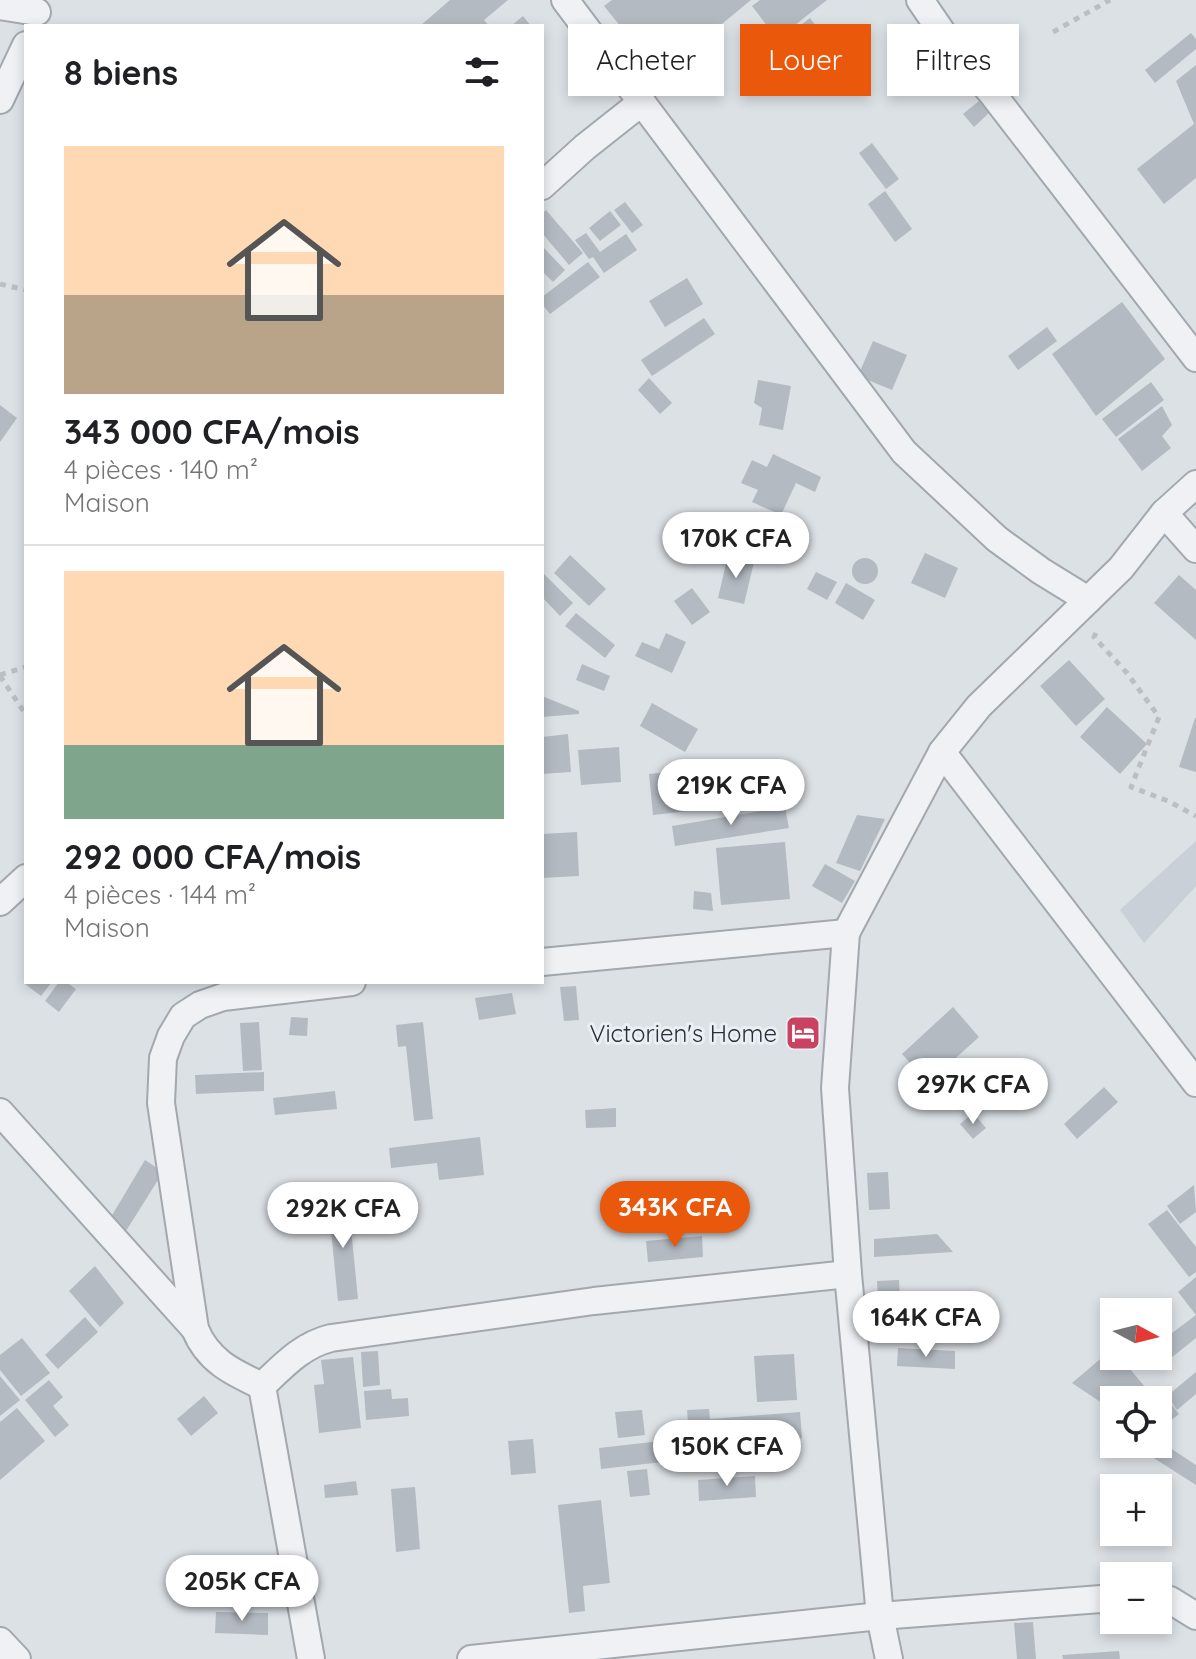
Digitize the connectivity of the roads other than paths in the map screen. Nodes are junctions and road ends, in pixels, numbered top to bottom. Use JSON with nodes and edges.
{"nodes":[{"id":1,"x":565,"y":0,"type":"edge"},
{"id":2,"x":920,"y":0,"type":"edge"},
{"id":3,"x":0,"y":6,"type":"edge"},
{"id":4,"x":36,"y":13,"type":"edge"},
{"id":5,"x":24,"y":49,"type":"edge"},
{"id":6,"x":0,"y":100,"type":"edge"},
{"id":7,"x":642,"y":102,"type":"junction"},
{"id":8,"x":544,"y":184,"type":"edge"},
{"id":9,"x":1196,"y":358,"type":"edge"},
{"id":10,"x":1196,"y":484,"type":"edge"},
{"id":11,"x":1164,"y":513,"type":"junction"},
{"id":12,"x":1196,"y":549,"type":"edge"},
{"id":13,"x":1088,"y":600,"type":"junction"},
{"id":14,"x":942,"y":752,"type":"junction"},
{"id":15,"x":24,"y":880,"type":"edge"},
{"id":16,"x":0,"y":902,"type":"edge"},
{"id":17,"x":846,"y":933,"type":"junction"},
{"id":18,"x":544,"y":962,"type":"edge"},
{"id":19,"x":327,"y":984,"type":"edge"},
{"id":20,"x":1196,"y":1083,"type":"edge"},
{"id":21,"x":0,"y":1112,"type":"edge"},
{"id":22,"x":848,"y":1274,"type":"junction"},
{"id":23,"x":195,"y":1329,"type":"junction"},
{"id":24,"x":262,"y":1386,"type":"junction"},
{"id":25,"x":1100,"y":1599,"type":"edge"},
{"id":26,"x":1172,"y":1601,"type":"edge"},
{"id":27,"x":880,"y":1616,"type":"junction"},
{"id":28,"x":1196,"y":1616,"type":"edge"},
{"id":29,"x":0,"y":1641,"type":"edge"},
{"id":30,"x":17,"y":1659,"type":"edge"},
{"id":31,"x":311,"y":1659,"type":"edge"},
{"id":32,"x":471,"y":1659,"type":"edge"},
{"id":33,"x":889,"y":1659,"type":"edge"}],
"edges":[{"from":1,"to":7,"type":"street"},
{"from":2,"to":9,"type":"street"},
{"from":3,"to":4,"type":"street"},
{"from":5,"to":6,"type":"street"},
{"from":7,"to":8,"type":"street"},
{"from":7,"to":13,"type":"street"},
{"from":10,"to":11,"type":"street"},
{"from":11,"to":12,"type":"street"},
{"from":11,"to":13,"type":"street"},
{"from":13,"to":14,"type":"street"},
{"from":14,"to":17,"type":"street"},
{"from":14,"to":20,"type":"street"},
{"from":15,"to":16,"type":"street"},
{"from":17,"to":18,"type":"street"},
{"from":17,"to":22,"type":"street"},
{"from":19,"to":23,"type":"street"},
{"from":21,"to":23,"type":"street"},
{"from":22,"to":24,"type":"street"},
{"from":22,"to":27,"type":"street"},
{"from":23,"to":24,"type":"street"},
{"from":24,"to":31,"type":"street"},
{"from":25,"to":27,"type":"street"},
{"from":26,"to":28,"type":"street"},
{"from":27,"to":32,"type":"street"},
{"from":27,"to":33,"type":"street"},
{"from":29,"to":30,"type":"street"}]}
